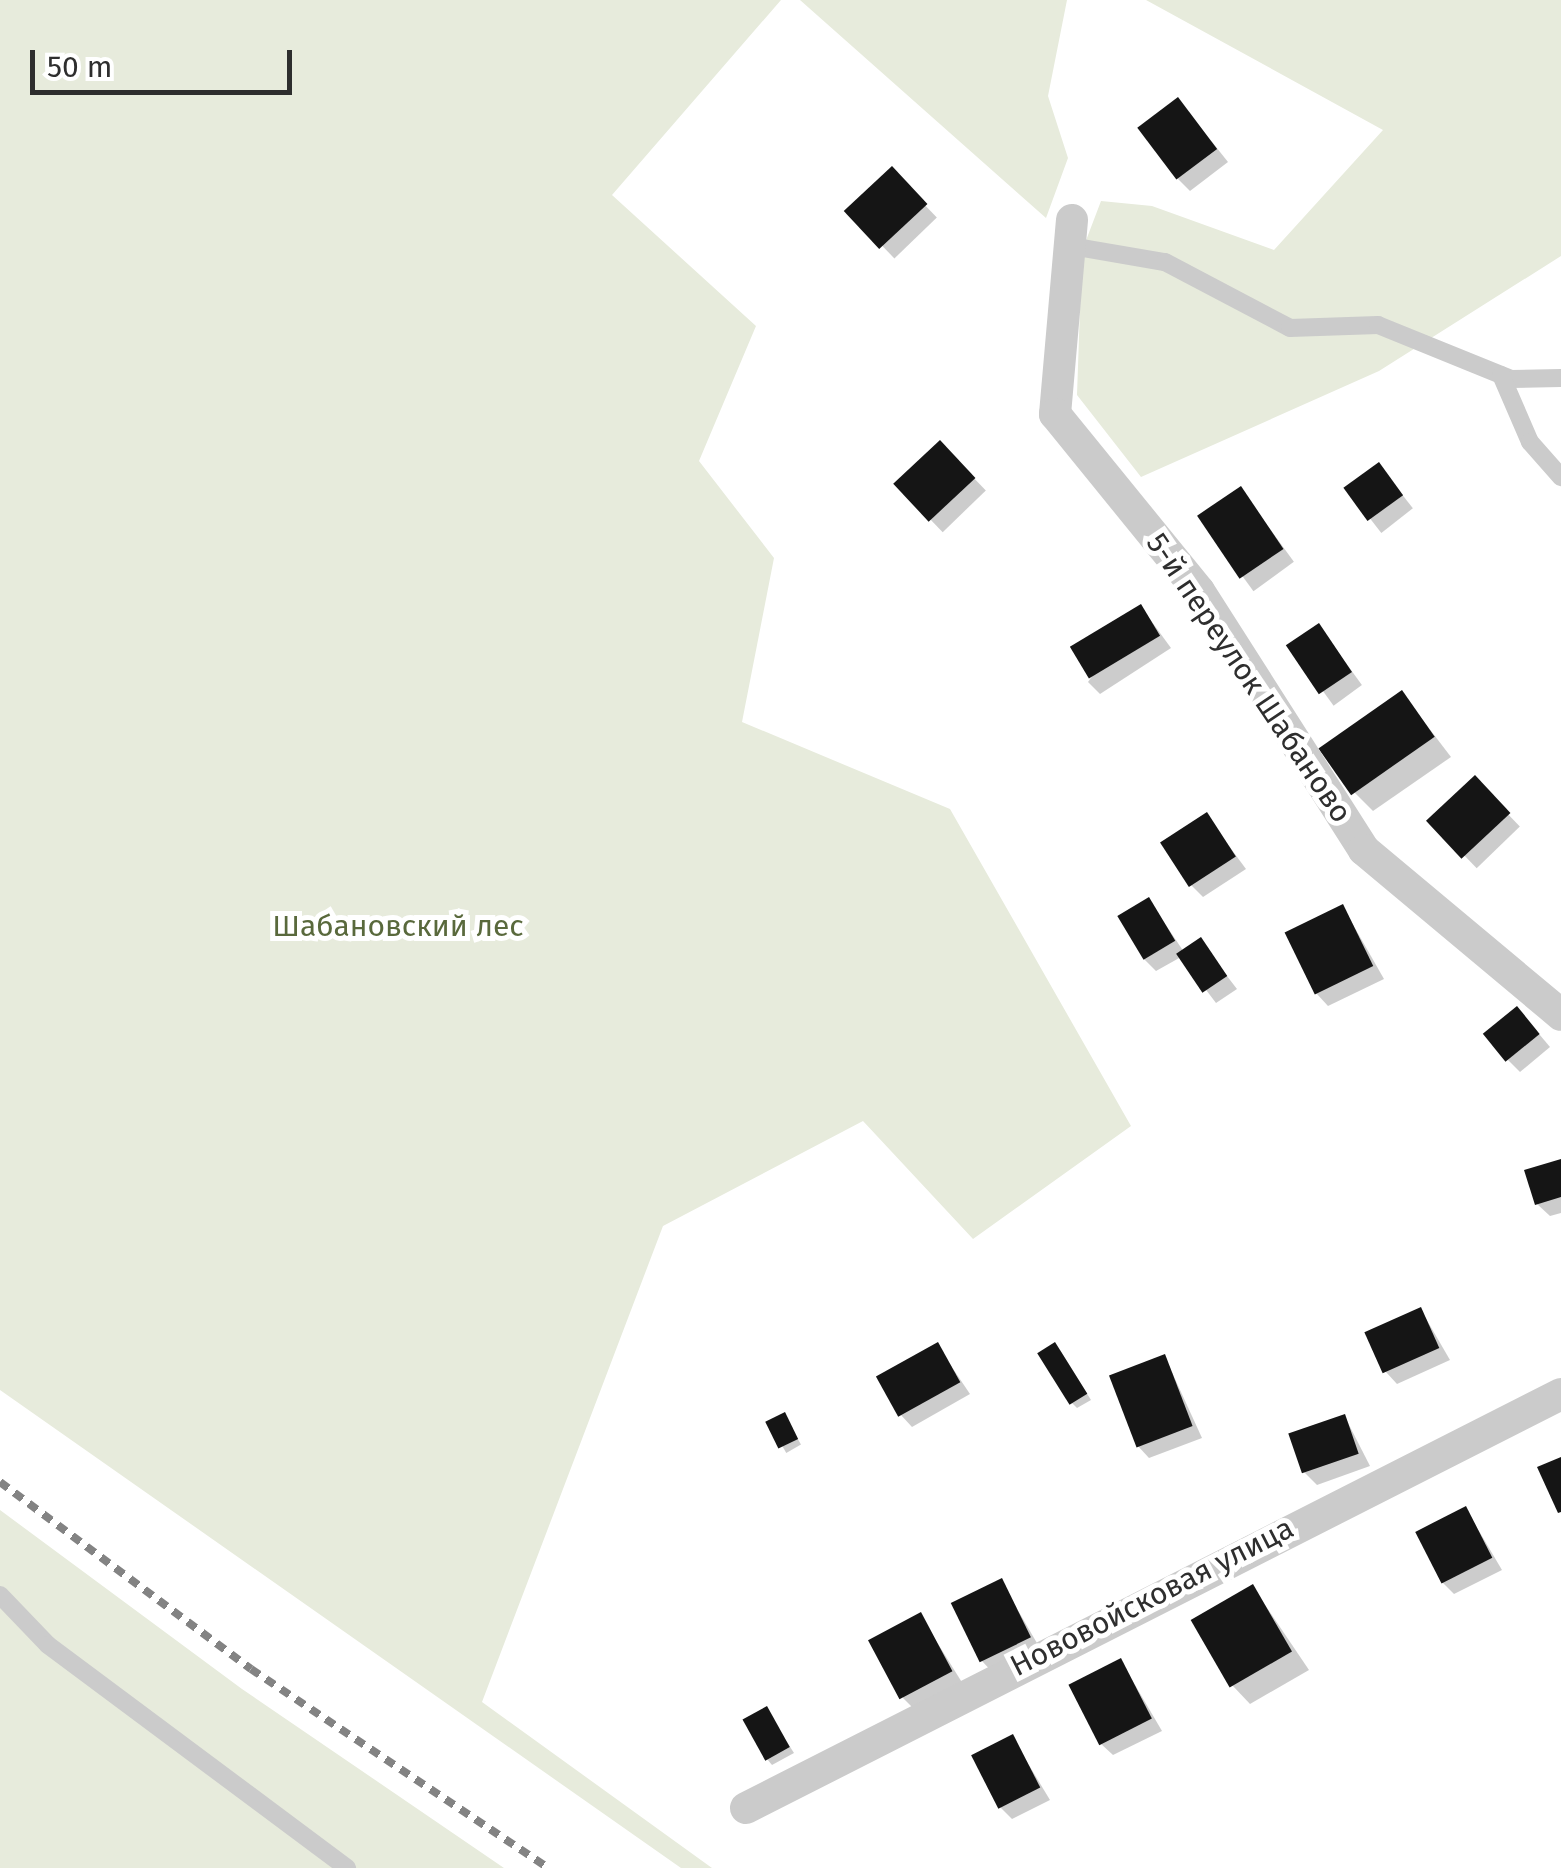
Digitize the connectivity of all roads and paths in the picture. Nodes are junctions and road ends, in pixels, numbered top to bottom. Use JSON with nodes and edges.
{"nodes":[{"id":1,"x":1072,"y":233,"type":"joint"},
{"id":2,"x":1501,"y":374,"type":"junction"},
{"id":3,"x":1561,"y":378,"type":"edge"},
{"id":4,"x":1561,"y":477,"type":"edge"},
{"id":5,"x":1561,"y":1015,"type":"edge"},
{"id":6,"x":1561,"y":1394,"type":"edge"},
{"id":7,"x":0,"y":1595,"type":"edge"},
{"id":8,"x":746,"y":1808,"type":"dead end"},
{"id":9,"x":347,"y":1868,"type":"edge"}],
"edges":[{"from":1,"to":2,"type":"lane"},
{"from":1,"to":5,"type":"street","name":"5-й переулок Шабаново"},
{"from":2,"to":3,"type":"lane"},
{"from":2,"to":4,"type":"lane"},
{"from":6,"to":8,"type":"street","name":"Нововойсковая улица"},
{"from":7,"to":9,"type":"lane"}]}
